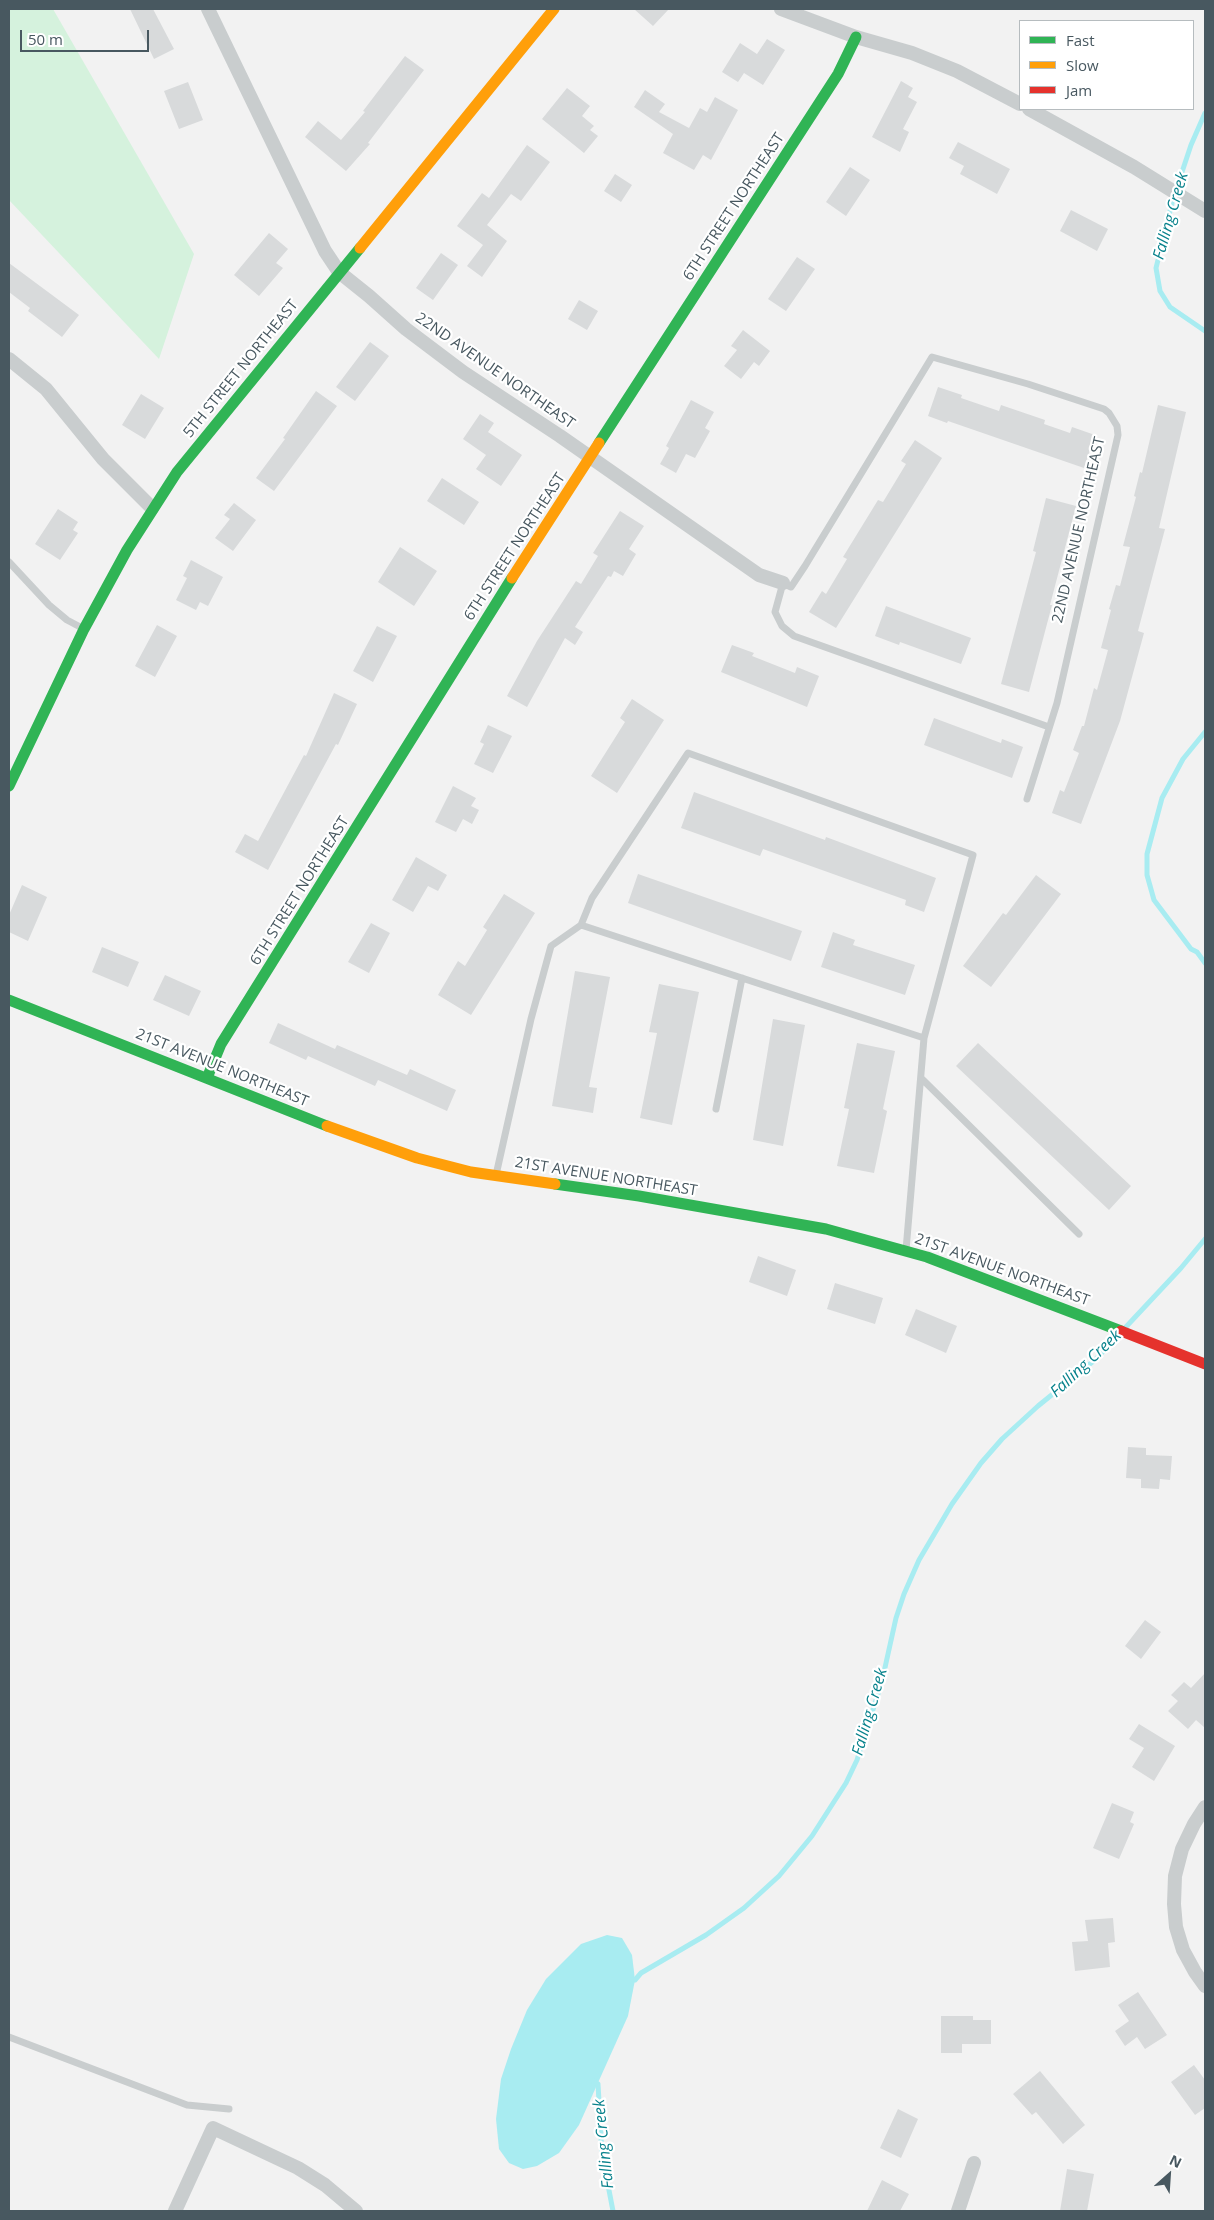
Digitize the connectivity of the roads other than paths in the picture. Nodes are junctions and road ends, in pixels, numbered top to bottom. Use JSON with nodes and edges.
{"nodes":[{"id":1,"x":208,"y":9,"type":"edge"},
{"id":2,"x":554,"y":9,"type":"edge"},
{"id":3,"x":781,"y":9,"type":"edge"},
{"id":4,"x":856,"y":37,"type":"junction"},
{"id":5,"x":1019,"y":103,"type":"edge"},
{"id":6,"x":1031,"y":110,"type":"edge"},
{"id":7,"x":1205,"y":211,"type":"edge"},
{"id":8,"x":339,"y":272,"type":"junction"},
{"id":9,"x":9,"y":359,"type":"edge"},
{"id":10,"x":590,"y":458,"type":"junction"},
{"id":11,"x":152,"y":508,"type":"junction"},
{"id":12,"x":9,"y":562,"type":"edge"},
{"id":13,"x":783,"y":583,"type":"junction"},
{"id":14,"x":84,"y":630,"type":"junction"},
{"id":15,"x":1049,"y":727,"type":"junction"},
{"id":16,"x":9,"y":786,"type":"edge"},
{"id":17,"x":1027,"y":799,"type":"dead end"},
{"id":18,"x":581,"y":925,"type":"junction"},
{"id":19,"x":742,"y":978,"type":"junction"},
{"id":20,"x":9,"y":1000,"type":"edge"},
{"id":21,"x":924,"y":1038,"type":"junction"},
{"id":22,"x":207,"y":1078,"type":"junction"},
{"id":23,"x":921,"y":1078,"type":"junction"},
{"id":24,"x":716,"y":1109,"type":"dead end"},
{"id":25,"x":496,"y":1175,"type":"junction"},
{"id":26,"x":1079,"y":1234,"type":"dead end"},
{"id":27,"x":906,"y":1251,"type":"junction"},
{"id":28,"x":1205,"y":1364,"type":"edge"},
{"id":29,"x":1205,"y":1807,"type":"edge"},
{"id":30,"x":1205,"y":1986,"type":"edge"},
{"id":31,"x":9,"y":2037,"type":"edge"},
{"id":32,"x":229,"y":2109,"type":"dead end"},
{"id":33,"x":974,"y":2163,"type":"dead end"},
{"id":34,"x":175,"y":2211,"type":"edge"},
{"id":35,"x":356,"y":2211,"type":"edge"},
{"id":36,"x":958,"y":2211,"type":"edge"}],
"edges":[{"from":1,"to":8,"type":"street","name":"22ND AVENUE NORTHEAST"},
{"from":2,"to":8,"type":"street","name":"5TH STREET NORTHEAST"},
{"from":3,"to":4,"type":"street"},
{"from":4,"to":5,"type":"street"},
{"from":4,"to":10,"type":"street","name":"6TH STREET NORTHEAST"},
{"from":6,"to":7,"type":"street"},
{"from":8,"to":10,"type":"street","name":"22ND AVENUE NORTHEAST"},
{"from":8,"to":11,"type":"street","name":"5TH STREET NORTHEAST"},
{"from":9,"to":11,"type":"street"},
{"from":10,"to":13,"type":"street","name":"22ND AVENUE NORTHEAST"},
{"from":10,"to":22,"type":"street","name":"6TH STREET NORTHEAST"},
{"from":11,"to":14,"type":"street","name":"5TH STREET NORTHEAST"},
{"from":12,"to":14,"type":"lane"},
{"from":13,"to":15,"type":"lane"},
{"from":13,"to":15,"type":"lane","name":"22ND AVENUE NORTHEAST"},
{"from":14,"to":16,"type":"street","name":"5TH STREET NORTHEAST"},
{"from":15,"to":17,"type":"lane"},
{"from":18,"to":19,"type":"lane"},
{"from":18,"to":21,"type":"lane"},
{"from":18,"to":25,"type":"lane"},
{"from":19,"to":21,"type":"lane"},
{"from":19,"to":24,"type":"lane"},
{"from":20,"to":22,"type":"street","name":"21ST AVENUE NORTHEAST"},
{"from":21,"to":23,"type":"lane"},
{"from":22,"to":25,"type":"street","name":"21ST AVENUE NORTHEAST"},
{"from":23,"to":26,"type":"lane"},
{"from":23,"to":27,"type":"lane"},
{"from":25,"to":27,"type":"street","name":"21ST AVENUE NORTHEAST"},
{"from":27,"to":28,"type":"street","name":"21ST AVENUE NORTHEAST"},
{"from":29,"to":30,"type":"street"},
{"from":31,"to":32,"type":"lane"},
{"from":33,"to":36,"type":"street"},
{"from":34,"to":35,"type":"street"}]}
